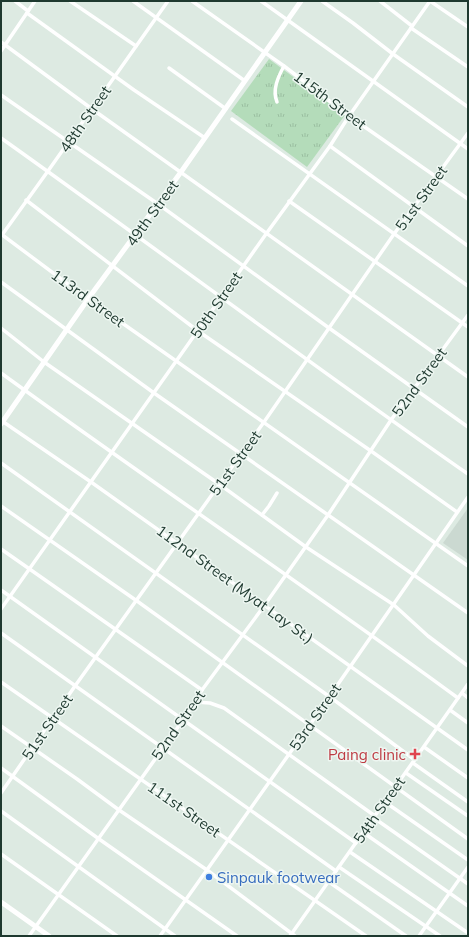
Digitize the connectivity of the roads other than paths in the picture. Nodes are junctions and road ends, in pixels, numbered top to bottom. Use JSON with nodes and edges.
{"nodes":[{"id":1,"x":15,"y":1,"type":"edge"},
{"id":2,"x":35,"y":1,"type":"edge"},
{"id":3,"x":70,"y":1,"type":"edge"},
{"id":4,"x":133,"y":1,"type":"edge"},
{"id":5,"x":168,"y":1,"type":"edge"},
{"id":6,"x":192,"y":1,"type":"edge"},
{"id":7,"x":262,"y":1,"type":"edge"},
{"id":8,"x":301,"y":1,"type":"edge"},
{"id":9,"x":322,"y":1,"type":"edge"},
{"id":10,"x":380,"y":1,"type":"edge"},
{"id":11,"x":430,"y":1,"type":"edge"},
{"id":12,"x":28,"y":12,"type":"junction"},
{"id":13,"x":156,"y":18,"type":"junction"},
{"id":14,"x":288,"y":20,"type":"junction"},
{"id":15,"x":411,"y":27,"type":"junction"},
{"id":16,"x":468,"y":27,"type":"edge"},
{"id":17,"x":1,"y":42,"type":"edge"},
{"id":18,"x":5,"y":45,"type":"junction"},
{"id":19,"x":136,"y":46,"type":"junction"},
{"id":20,"x":1,"y":51,"type":"edge"},
{"id":21,"x":265,"y":53,"type":"junction"},
{"id":22,"x":393,"y":54,"type":"junction"},
{"id":23,"x":284,"y":66,"type":"junction"},
{"id":24,"x":468,"y":67,"type":"edge"},
{"id":25,"x":169,"y":68,"type":"dead end"},
{"id":26,"x":115,"y":77,"type":"junction"},
{"id":27,"x":245,"y":81,"type":"junction"},
{"id":28,"x":374,"y":81,"type":"junction"},
{"id":29,"x":1,"y":95,"type":"edge"},
{"id":30,"x":277,"y":102,"type":"dead end"},
{"id":31,"x":468,"y":107,"type":"edge"},
{"id":32,"x":226,"y":108,"type":"junction"},
{"id":33,"x":92,"y":109,"type":"junction"},
{"id":34,"x":349,"y":116,"type":"junction"},
{"id":35,"x":232,"y":119,"type":"dead end"},
{"id":36,"x":468,"y":133,"type":"edge"},
{"id":37,"x":1,"y":138,"type":"edge"},
{"id":38,"x":205,"y":138,"type":"junction"},
{"id":39,"x":68,"y":142,"type":"junction"},
{"id":40,"x":461,"y":144,"type":"junction"},
{"id":41,"x":330,"y":146,"type":"junction"},
{"id":42,"x":468,"y":149,"type":"edge"},
{"id":43,"x":48,"y":171,"type":"junction"},
{"id":44,"x":181,"y":172,"type":"junction"},
{"id":45,"x":309,"y":174,"type":"junction"},
{"id":46,"x":436,"y":176,"type":"junction"},
{"id":47,"x":468,"y":198,"type":"edge"},
{"id":48,"x":26,"y":200,"type":"junction"},
{"id":49,"x":289,"y":201,"type":"junction"},
{"id":50,"x":158,"y":204,"type":"junction"},
{"id":51,"x":413,"y":207,"type":"junction"},
{"id":52,"x":136,"y":234,"type":"junction"},
{"id":53,"x":266,"y":234,"type":"junction"},
{"id":54,"x":394,"y":234,"type":"junction"},
{"id":55,"x":1,"y":235,"type":"edge"},
{"id":56,"x":468,"y":246,"type":"edge"},
{"id":57,"x":375,"y":262,"type":"junction"},
{"id":58,"x":113,"y":266,"type":"junction"},
{"id":59,"x":243,"y":266,"type":"junction"},
{"id":60,"x":1,"y":282,"type":"edge"},
{"id":61,"x":468,"y":286,"type":"edge"},
{"id":62,"x":351,"y":295,"type":"junction"},
{"id":63,"x":221,"y":298,"type":"junction"},
{"id":64,"x":88,"y":299,"type":"junction"},
{"id":65,"x":468,"y":315,"type":"edge"},
{"id":66,"x":462,"y":323,"type":"junction"},
{"id":67,"x":468,"y":327,"type":"edge"},
{"id":68,"x":1,"y":328,"type":"edge"},
{"id":69,"x":329,"y":328,"type":"junction"},
{"id":70,"x":67,"y":330,"type":"junction"},
{"id":71,"x":198,"y":331,"type":"junction"},
{"id":72,"x":438,"y":357,"type":"junction"},
{"id":73,"x":307,"y":359,"type":"junction"},
{"id":74,"x":177,"y":361,"type":"junction"},
{"id":75,"x":44,"y":362,"type":"junction"},
{"id":76,"x":1,"y":373,"type":"edge"},
{"id":77,"x":468,"y":378,"type":"edge"},
{"id":78,"x":416,"y":389,"type":"junction"},
{"id":79,"x":25,"y":390,"type":"junction"},
{"id":80,"x":285,"y":392,"type":"junction"},
{"id":81,"x":154,"y":393,"type":"junction"},
{"id":82,"x":391,"y":420,"type":"junction"},
{"id":83,"x":2,"y":422,"type":"edge"},
{"id":84,"x":264,"y":422,"type":"junction"},
{"id":85,"x":132,"y":423,"type":"junction"},
{"id":86,"x":468,"y":427,"type":"edge"},
{"id":87,"x":371,"y":451,"type":"junction"},
{"id":88,"x":112,"y":452,"type":"junction"},
{"id":89,"x":242,"y":454,"type":"junction"},
{"id":90,"x":1,"y":463,"type":"edge"},
{"id":91,"x":468,"y":474,"type":"edge"},
{"id":92,"x":91,"y":482,"type":"junction"},
{"id":93,"x":350,"y":483,"type":"junction"},
{"id":94,"x":219,"y":484,"type":"junction"},
{"id":95,"x":277,"y":493,"type":"dead end"},
{"id":96,"x":468,"y":497,"type":"edge"},
{"id":97,"x":1,"y":506,"type":"edge"},
{"id":98,"x":70,"y":511,"type":"junction"},
{"id":99,"x":457,"y":512,"type":"junction"},
{"id":100,"x":199,"y":514,"type":"junction"},
{"id":101,"x":262,"y":515,"type":"junction"},
{"id":102,"x":328,"y":515,"type":"junction"},
{"id":103,"x":49,"y":540,"type":"junction"},
{"id":104,"x":178,"y":543,"type":"junction"},
{"id":105,"x":436,"y":543,"type":"junction"},
{"id":106,"x":306,"y":547,"type":"junction"},
{"id":107,"x":1,"y":549,"type":"edge"},
{"id":108,"x":468,"y":566,"type":"edge"},
{"id":109,"x":29,"y":569,"type":"junction"},
{"id":110,"x":156,"y":573,"type":"junction"},
{"id":111,"x":286,"y":574,"type":"junction"},
{"id":112,"x":413,"y":575,"type":"junction"},
{"id":113,"x":1,"y":590,"type":"edge"},
{"id":114,"x":10,"y":597,"type":"junction"},
{"id":115,"x":137,"y":601,"type":"junction"},
{"id":116,"x":394,"y":605,"type":"junction"},
{"id":117,"x":264,"y":606,"type":"junction"},
{"id":118,"x":1,"y":609,"type":"edge"},
{"id":119,"x":468,"y":613,"type":"edge"},
{"id":120,"x":116,"y":630,"type":"junction"},
{"id":121,"x":1,"y":632,"type":"edge"},
{"id":122,"x":243,"y":635,"type":"junction"},
{"id":123,"x":372,"y":635,"type":"junction"},
{"id":124,"x":96,"y":658,"type":"junction"},
{"id":125,"x":222,"y":663,"type":"junction"},
{"id":126,"x":468,"y":666,"type":"edge"},
{"id":127,"x":350,"y":667,"type":"junction"},
{"id":128,"x":1,"y":682,"type":"edge"},
{"id":129,"x":468,"y":684,"type":"edge"},
{"id":130,"x":75,"y":686,"type":"junction"},
{"id":131,"x":202,"y":690,"type":"junction"},
{"id":132,"x":462,"y":694,"type":"junction"},
{"id":133,"x":330,"y":697,"type":"junction"},
{"id":134,"x":458,"y":698,"type":"junction"},
{"id":135,"x":468,"y":698,"type":"edge"},
{"id":136,"x":195,"y":702,"type":"junction"},
{"id":137,"x":450,"y":710,"type":"junction"},
{"id":138,"x":53,"y":719,"type":"junction"},
{"id":139,"x":183,"y":720,"type":"junction"},
{"id":140,"x":468,"y":723,"type":"edge"},
{"id":141,"x":1,"y":726,"type":"edge"},
{"id":142,"x":309,"y":726,"type":"junction"},
{"id":143,"x":437,"y":728,"type":"junction"},
{"id":144,"x":424,"y":747,"type":"junction"},
{"id":145,"x":33,"y":748,"type":"junction"},
{"id":146,"x":162,"y":748,"type":"junction"},
{"id":147,"x":468,"y":750,"type":"edge"},
{"id":148,"x":289,"y":754,"type":"junction"},
{"id":149,"x":414,"y":761,"type":"junction"},
{"id":150,"x":1,"y":768,"type":"edge"},
{"id":151,"x":406,"y":773,"type":"junction"},
{"id":152,"x":13,"y":777,"type":"junction"},
{"id":153,"x":468,"y":778,"type":"edge"},
{"id":154,"x":141,"y":779,"type":"junction"},
{"id":155,"x":269,"y":782,"type":"junction"},
{"id":156,"x":396,"y":787,"type":"junction"},
{"id":157,"x":1,"y":793,"type":"edge"},
{"id":158,"x":385,"y":802,"type":"junction"},
{"id":159,"x":468,"y":802,"type":"edge"},
{"id":160,"x":119,"y":810,"type":"junction"},
{"id":161,"x":250,"y":810,"type":"junction"},
{"id":162,"x":1,"y":811,"type":"edge"},
{"id":163,"x":468,"y":816,"type":"edge"},
{"id":164,"x":375,"y":817,"type":"junction"},
{"id":165,"x":364,"y":833,"type":"junction"},
{"id":166,"x":468,"y":838,"type":"edge"},
{"id":167,"x":99,"y":839,"type":"junction"},
{"id":168,"x":228,"y":840,"type":"junction"},
{"id":169,"x":356,"y":843,"type":"junction"},
{"id":170,"x":350,"y":852,"type":"junction"},
{"id":171,"x":1,"y":854,"type":"edge"},
{"id":172,"x":468,"y":860,"type":"edge"},
{"id":173,"x":79,"y":867,"type":"junction"},
{"id":174,"x":468,"y":867,"type":"edge"},
{"id":175,"x":338,"y":868,"type":"junction"},
{"id":176,"x":207,"y":870,"type":"junction"},
{"id":177,"x":336,"y":872,"type":"junction"},
{"id":178,"x":460,"y":879,"type":"junction"},
{"id":179,"x":329,"y":882,"type":"junction"},
{"id":180,"x":468,"y":884,"type":"edge"},
{"id":181,"x":449,"y":893,"type":"junction"},
{"id":182,"x":58,"y":895,"type":"junction"},
{"id":183,"x":186,"y":899,"type":"junction"},
{"id":184,"x":315,"y":901,"type":"junction"},
{"id":185,"x":1,"y":902,"type":"edge"},
{"id":186,"x":468,"y":906,"type":"edge"},
{"id":187,"x":436,"y":911,"type":"junction"},
{"id":188,"x":35,"y":926,"type":"junction"},
{"id":189,"x":425,"y":926,"type":"junction"},
{"id":190,"x":165,"y":929,"type":"junction"},
{"id":191,"x":468,"y":933,"type":"edge"},
{"id":192,"x":292,"y":935,"type":"edge"},
{"id":193,"x":28,"y":936,"type":"edge"},
{"id":194,"x":49,"y":936,"type":"edge"},
{"id":195,"x":117,"y":936,"type":"edge"},
{"id":196,"x":160,"y":936,"type":"edge"},
{"id":197,"x":176,"y":936,"type":"edge"},
{"id":198,"x":237,"y":936,"type":"edge"},
{"id":199,"x":366,"y":936,"type":"edge"},
{"id":200,"x":406,"y":936,"type":"edge"},
{"id":201,"x":419,"y":936,"type":"edge"},
{"id":202,"x":440,"y":936,"type":"edge"}],
"edges":[{"from":1,"to":12,"type":"street"},
{"from":2,"to":12,"type":"street"},
{"from":3,"to":19,"type":"street"},
{"from":4,"to":13,"type":"street"},
{"from":5,"to":13,"type":"street","name":"48th Street"},
{"from":6,"to":21,"type":"street","name":"115th Street"},
{"from":7,"to":14,"type":"street"},
{"from":8,"to":14,"type":"main road","name":"49th Street"},
{"from":9,"to":22,"type":"street"},
{"from":10,"to":15,"type":"street"},
{"from":11,"to":15,"type":"street","name":"50th Street"},
{"from":11,"to":16,"type":"street"},
{"from":12,"to":18,"type":"street"},
{"from":12,"to":26,"type":"street"},
{"from":13,"to":19,"type":"street","name":"48th Street"},
{"from":13,"to":27,"type":"street"},
{"from":14,"to":21,"type":"main road","name":"49th Street"},
{"from":14,"to":28,"type":"street"},
{"from":15,"to":22,"type":"street","name":"50th Street"},
{"from":15,"to":24,"type":"street"},
{"from":17,"to":18,"type":"street"},
{"from":18,"to":20,"type":"street"},
{"from":18,"to":33,"type":"street"},
{"from":19,"to":26,"type":"street","name":"48th Street"},
{"from":21,"to":23,"type":"street","name":"115th Street"},
{"from":21,"to":27,"type":"main road","name":"49th Street"},
{"from":22,"to":28,"type":"street","name":"50th Street"},
{"from":22,"to":31,"type":"street"},
{"from":23,"to":30,"type":"street"},
{"from":23,"to":34,"type":"street","name":"115th Street"},
{"from":25,"to":32,"type":"street"},
{"from":26,"to":33,"type":"street","name":"48th Street"},
{"from":26,"to":38,"type":"street"},
{"from":27,"to":32,"type":"main road","name":"49th Street"},
{"from":28,"to":34,"type":"street","name":"50th Street"},
{"from":28,"to":40,"type":"street"},
{"from":29,"to":39,"type":"street"},
{"from":32,"to":38,"type":"main road","name":"49th Street"},
{"from":33,"to":39,"type":"street","name":"48th Street"},
{"from":33,"to":44,"type":"street"},
{"from":34,"to":41,"type":"street","name":"50th Street"},
{"from":34,"to":46,"type":"street","name":"115th Street"},
{"from":35,"to":45,"type":"street"},
{"from":36,"to":40,"type":"street","name":"51st Street"},
{"from":37,"to":43,"type":"street"},
{"from":38,"to":44,"type":"main road","name":"49th Street"},
{"from":39,"to":43,"type":"street","name":"48th Street"},
{"from":39,"to":50,"type":"street"},
{"from":40,"to":42,"type":"street"},
{"from":40,"to":46,"type":"street","name":"51st Street"},
{"from":41,"to":45,"type":"street","name":"50th Street"},
{"from":41,"to":51,"type":"street"},
{"from":43,"to":48,"type":"street","name":"48th Street"},
{"from":43,"to":52,"type":"street"},
{"from":44,"to":50,"type":"main road","name":"49th Street"},
{"from":44,"to":53,"type":"street"},
{"from":45,"to":49,"type":"street","name":"50th Street"},
{"from":45,"to":54,"type":"street"},
{"from":46,"to":47,"type":"street","name":"115th Street"},
{"from":46,"to":51,"type":"street","name":"51st Street"},
{"from":48,"to":55,"type":"street","name":"48th Street"},
{"from":48,"to":58,"type":"street"},
{"from":49,"to":53,"type":"street","name":"50th Street"},
{"from":49,"to":57,"type":"street"},
{"from":50,"to":52,"type":"main road","name":"49th Street"},
{"from":50,"to":59,"type":"street"},
{"from":51,"to":54,"type":"street","name":"51st Street"},
{"from":51,"to":56,"type":"street"},
{"from":52,"to":58,"type":"main road","name":"49th Street"},
{"from":52,"to":63,"type":"street"},
{"from":53,"to":59,"type":"street","name":"50th Street"},
{"from":53,"to":62,"type":"street"},
{"from":54,"to":57,"type":"street","name":"51st Street"},
{"from":54,"to":61,"type":"street"},
{"from":55,"to":64,"type":"street","name":"113rd Street"},
{"from":57,"to":62,"type":"street","name":"51st Street"},
{"from":57,"to":66,"type":"street"},
{"from":58,"to":64,"type":"main road","name":"49th Street"},
{"from":58,"to":71,"type":"street"},
{"from":59,"to":63,"type":"street","name":"50th Street"},
{"from":59,"to":69,"type":"street"},
{"from":60,"to":70,"type":"street"},
{"from":62,"to":69,"type":"street","name":"51st Street"},
{"from":62,"to":72,"type":"street"},
{"from":63,"to":71,"type":"street","name":"50th Street"},
{"from":63,"to":73,"type":"street"},
{"from":64,"to":70,"type":"main road","name":"49th Street"},
{"from":64,"to":74,"type":"street","name":"113rd Street"},
{"from":65,"to":66,"type":"street","name":"52nd Street"},
{"from":66,"to":67,"type":"street"},
{"from":66,"to":72,"type":"street","name":"52nd Street"},
{"from":68,"to":75,"type":"street"},
{"from":69,"to":73,"type":"street","name":"51st Street"},
{"from":69,"to":78,"type":"street"},
{"from":70,"to":75,"type":"main road","name":"49th Street"},
{"from":70,"to":81,"type":"street"},
{"from":71,"to":74,"type":"street","name":"50th Street"},
{"from":71,"to":80,"type":"street"},
{"from":72,"to":77,"type":"street"},
{"from":72,"to":78,"type":"street","name":"52nd Street"},
{"from":73,"to":80,"type":"street","name":"51st Street"},
{"from":73,"to":82,"type":"street"},
{"from":74,"to":81,"type":"street","name":"50th Street"},
{"from":74,"to":84,"type":"street","name":"113rd Street"},
{"from":75,"to":79,"type":"main road","name":"49th Street"},
{"from":75,"to":85,"type":"street"},
{"from":76,"to":79,"type":"street"},
{"from":78,"to":82,"type":"street","name":"52nd Street"},
{"from":78,"to":86,"type":"street"},
{"from":79,"to":83,"type":"main road","name":"49th Street"},
{"from":79,"to":88,"type":"street"},
{"from":80,"to":84,"type":"street","name":"51st Street"},
{"from":80,"to":87,"type":"street"},
{"from":81,"to":85,"type":"street","name":"50th Street"},
{"from":81,"to":89,"type":"street"},
{"from":82,"to":87,"type":"street","name":"52nd Street"},
{"from":82,"to":91,"type":"street"},
{"from":83,"to":92,"type":"street","name":"112nd Street (Myat Lay St.)"},
{"from":84,"to":89,"type":"street","name":"51st Street"},
{"from":84,"to":93,"type":"street","name":"113rd Street"},
{"from":85,"to":88,"type":"street","name":"50th Street"},
{"from":85,"to":94,"type":"street"},
{"from":87,"to":93,"type":"street","name":"52nd Street"},
{"from":87,"to":99,"type":"street"},
{"from":88,"to":92,"type":"street","name":"50th Street"},
{"from":88,"to":100,"type":"street"},
{"from":89,"to":94,"type":"street","name":"51st Street"},
{"from":89,"to":102,"type":"street"},
{"from":90,"to":98,"type":"street"},
{"from":92,"to":98,"type":"street","name":"50th Street"},
{"from":92,"to":104,"type":"street","name":"112nd Street (Myat Lay St.)"},
{"from":93,"to":102,"type":"street","name":"52nd Street"},
{"from":93,"to":105,"type":"street","name":"113rd Street"},
{"from":94,"to":100,"type":"street","name":"51st Street"},
{"from":94,"to":101,"type":"street"},
{"from":95,"to":101,"type":"street"},
{"from":96,"to":99,"type":"street","name":"53rd Street"},
{"from":97,"to":103,"type":"street"},
{"from":98,"to":103,"type":"street","name":"50th Street"},
{"from":98,"to":110,"type":"street"},
{"from":99,"to":105,"type":"street","name":"53rd Street"},
{"from":100,"to":104,"type":"street","name":"51st Street"},
{"from":100,"to":111,"type":"street"},
{"from":101,"to":106,"type":"street"},
{"from":102,"to":106,"type":"street","name":"52nd Street"},
{"from":102,"to":112,"type":"street"},
{"from":103,"to":109,"type":"street","name":"50th Street"},
{"from":103,"to":115,"type":"street"},
{"from":104,"to":110,"type":"street","name":"51st Street"},
{"from":104,"to":117,"type":"street","name":"112nd Street (Myat Lay St.)"},
{"from":105,"to":108,"type":"street","name":"113rd Street"},
{"from":105,"to":112,"type":"street","name":"53rd Street"},
{"from":106,"to":111,"type":"street","name":"52nd Street"},
{"from":106,"to":116,"type":"street"},
{"from":107,"to":109,"type":"street"},
{"from":109,"to":114,"type":"street","name":"50th Street"},
{"from":109,"to":120,"type":"street"},
{"from":110,"to":115,"type":"street","name":"51st Street"},
{"from":110,"to":122,"type":"street"},
{"from":111,"to":117,"type":"street","name":"52nd Street"},
{"from":111,"to":123,"type":"street"},
{"from":112,"to":116,"type":"street","name":"53rd Street"},
{"from":112,"to":119,"type":"street"},
{"from":113,"to":114,"type":"street"},
{"from":114,"to":118,"type":"street","name":"50th Street"},
{"from":114,"to":124,"type":"street"},
{"from":115,"to":120,"type":"street","name":"51st Street"},
{"from":115,"to":125,"type":"street"},
{"from":116,"to":123,"type":"street","name":"53rd Street"},
{"from":116,"to":126,"type":"street"},
{"from":117,"to":122,"type":"street","name":"52nd Street"},
{"from":117,"to":127,"type":"street","name":"112nd Street (Myat Lay St.)"},
{"from":120,"to":124,"type":"street","name":"51st Street"},
{"from":120,"to":131,"type":"street"},
{"from":121,"to":130,"type":"street"},
{"from":122,"to":125,"type":"street","name":"52nd Street"},
{"from":122,"to":133,"type":"street"},
{"from":123,"to":127,"type":"street","name":"53rd Street"},
{"from":123,"to":134,"type":"street"},
{"from":124,"to":130,"type":"street","name":"51st Street"},
{"from":124,"to":139,"type":"street"},
{"from":125,"to":131,"type":"street","name":"52nd Street"},
{"from":125,"to":142,"type":"street"},
{"from":127,"to":133,"type":"street","name":"53rd Street"},
{"from":127,"to":143,"type":"street","name":"112nd Street (Myat Lay St.)"},
{"from":128,"to":138,"type":"street","name":"111st Street"},
{"from":129,"to":132,"type":"street","name":"54th Street"},
{"from":130,"to":138,"type":"street","name":"51st Street"},
{"from":130,"to":146,"type":"street"},
{"from":131,"to":136,"type":"street","name":"52nd Street"},
{"from":132,"to":134,"type":"street","name":"54th Street"},
{"from":132,"to":135,"type":"street"},
{"from":133,"to":142,"type":"street","name":"53rd Street"},
{"from":133,"to":149,"type":"street"},
{"from":134,"to":137,"type":"street","name":"54th Street"},
{"from":136,"to":139,"type":"street","name":"52nd Street"},
{"from":136,"to":148,"type":"street"},
{"from":137,"to":140,"type":"street"},
{"from":137,"to":143,"type":"street","name":"54th Street"},
{"from":138,"to":145,"type":"street","name":"51st Street"},
{"from":138,"to":154,"type":"street","name":"111st Street"},
{"from":139,"to":146,"type":"street","name":"52nd Street"},
{"from":139,"to":155,"type":"street"},
{"from":141,"to":145,"type":"street"},
{"from":142,"to":148,"type":"street","name":"53rd Street"},
{"from":142,"to":156,"type":"street"},
{"from":143,"to":144,"type":"street","name":"54th Street"},
{"from":143,"to":147,"type":"street","name":"112nd Street (Myat Lay St.)"},
{"from":144,"to":149,"type":"street","name":"54th Street"},
{"from":144,"to":153,"type":"street"},
{"from":145,"to":152,"type":"street","name":"51st Street"},
{"from":145,"to":160,"type":"street"},
{"from":146,"to":154,"type":"street","name":"52nd Street"},
{"from":146,"to":161,"type":"street"},
{"from":148,"to":155,"type":"street","name":"53rd Street"},
{"from":148,"to":164,"type":"street"},
{"from":149,"to":151,"type":"street","name":"54th Street"},
{"from":149,"to":159,"type":"street"},
{"from":150,"to":152,"type":"street"},
{"from":151,"to":156,"type":"street","name":"54th Street"},
{"from":151,"to":163,"type":"street"},
{"from":152,"to":157,"type":"street","name":"51st Street"},
{"from":152,"to":167,"type":"street"},
{"from":154,"to":160,"type":"street","name":"52nd Street"},
{"from":154,"to":168,"type":"street","name":"111st Street"},
{"from":155,"to":161,"type":"street","name":"53rd Street"},
{"from":155,"to":169,"type":"street"},
{"from":156,"to":158,"type":"street","name":"54th Street"},
{"from":156,"to":166,"type":"street"},
{"from":158,"to":164,"type":"street","name":"54th Street"},
{"from":158,"to":172,"type":"street"},
{"from":160,"to":167,"type":"street","name":"52nd Street"},
{"from":160,"to":176,"type":"street"},
{"from":161,"to":168,"type":"street","name":"53rd Street"},
{"from":161,"to":177,"type":"street"},
{"from":162,"to":173,"type":"street"},
{"from":164,"to":165,"type":"street","name":"54th Street"},
{"from":164,"to":178,"type":"street"},
{"from":165,"to":169,"type":"street","name":"54th Street"},
{"from":165,"to":181,"type":"street"},
{"from":167,"to":173,"type":"street","name":"52nd Street"},
{"from":167,"to":183,"type":"street"},
{"from":168,"to":176,"type":"street","name":"53rd Street"},
{"from":168,"to":184,"type":"street","name":"111st Street"},
{"from":169,"to":170,"type":"street","name":"54th Street"},
{"from":170,"to":175,"type":"street","name":"54th Street"},
{"from":170,"to":187,"type":"street"},
{"from":171,"to":182,"type":"street"},
{"from":173,"to":182,"type":"street","name":"52nd Street"},
{"from":173,"to":190,"type":"street"},
{"from":174,"to":178,"type":"street"},
{"from":175,"to":177,"type":"street","name":"54th Street"},
{"from":175,"to":189,"type":"street"},
{"from":176,"to":183,"type":"street","name":"53rd Street"},
{"from":176,"to":192,"type":"street"},
{"from":177,"to":179,"type":"street","name":"54th Street"},
{"from":178,"to":180,"type":"street"},
{"from":178,"to":181,"type":"street"},
{"from":179,"to":184,"type":"street","name":"54th Street"},
{"from":179,"to":200,"type":"street"},
{"from":181,"to":186,"type":"street"},
{"from":181,"to":187,"type":"street"},
{"from":182,"to":188,"type":"street","name":"52nd Street"},
{"from":182,"to":195,"type":"street"},
{"from":183,"to":190,"type":"street","name":"53rd Street"},
{"from":183,"to":198,"type":"street"},
{"from":184,"to":192,"type":"street","name":"54th Street"},
{"from":184,"to":199,"type":"street","name":"111st Street"},
{"from":185,"to":188,"type":"main road"},
{"from":187,"to":189,"type":"street"},
{"from":187,"to":191,"type":"street"},
{"from":188,"to":193,"type":"street","name":"52nd Street"},
{"from":188,"to":194,"type":"main road"},
{"from":189,"to":201,"type":"street"},
{"from":189,"to":202,"type":"street"},
{"from":190,"to":196,"type":"street","name":"53rd Street"},
{"from":190,"to":197,"type":"street"}]}
